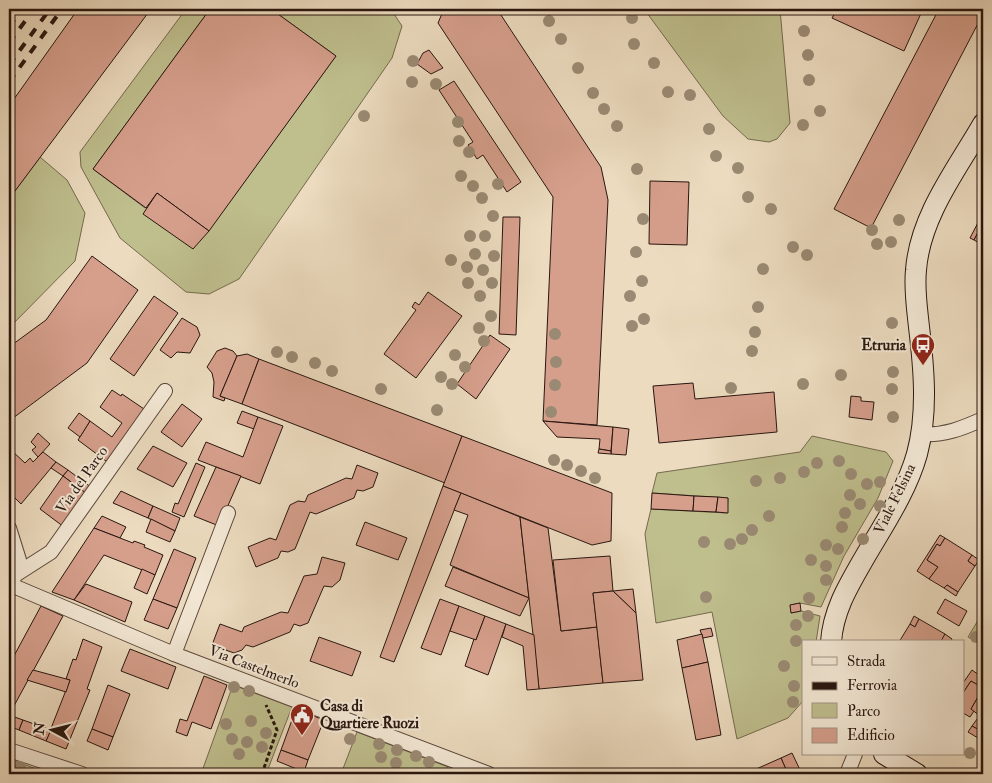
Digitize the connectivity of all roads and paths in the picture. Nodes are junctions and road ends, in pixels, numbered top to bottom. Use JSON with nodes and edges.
{"nodes":[{"id":1,"x":983,"y":124,"type":"edge"},
{"id":2,"x":165,"y":391,"type":"dead end"},
{"id":3,"x":983,"y":419,"type":"edge"},
{"id":4,"x":921,"y":434,"type":"junction"},
{"id":5,"x":228,"y":512,"type":"dead end"},
{"id":6,"x":9,"y":528,"type":"edge"},
{"id":7,"x":12,"y":583,"type":"edge"},
{"id":8,"x":831,"y":640,"type":"edge"},
{"id":9,"x":174,"y":654,"type":"junction"},
{"id":10,"x":255,"y":685,"type":"junction"},
{"id":11,"x":9,"y":750,"type":"edge"},
{"id":12,"x":854,"y":756,"type":"edge"},
{"id":13,"x":887,"y":756,"type":"edge"},
{"id":14,"x":82,"y":774,"type":"edge"},
{"id":15,"x":262,"y":774,"type":"edge"},
{"id":16,"x":489,"y":774,"type":"edge"},
{"id":17,"x":847,"y":774,"type":"edge"},
{"id":18,"x":917,"y":774,"type":"edge"}],
"edges":[{"from":1,"to":4,"type":"street","name":"Viale Felsina"},
{"from":2,"to":7,"type":"street","name":"Via del Parco"},
{"from":3,"to":4,"type":"street"},
{"from":4,"to":8,"type":"street","name":"Viale Felsina"},
{"from":5,"to":9,"type":"street"},
{"from":6,"to":7,"type":"street"},
{"from":7,"to":9,"type":"street","name":"Via Castelmerlo"},
{"from":9,"to":10,"type":"street","name":"Via Castelmerlo"},
{"from":10,"to":15,"type":"path"},
{"from":10,"to":16,"type":"street","name":"Via Castelmerlo"},
{"from":11,"to":14,"type":"street"},
{"from":12,"to":17,"type":"street"},
{"from":13,"to":18,"type":"street"}]}
